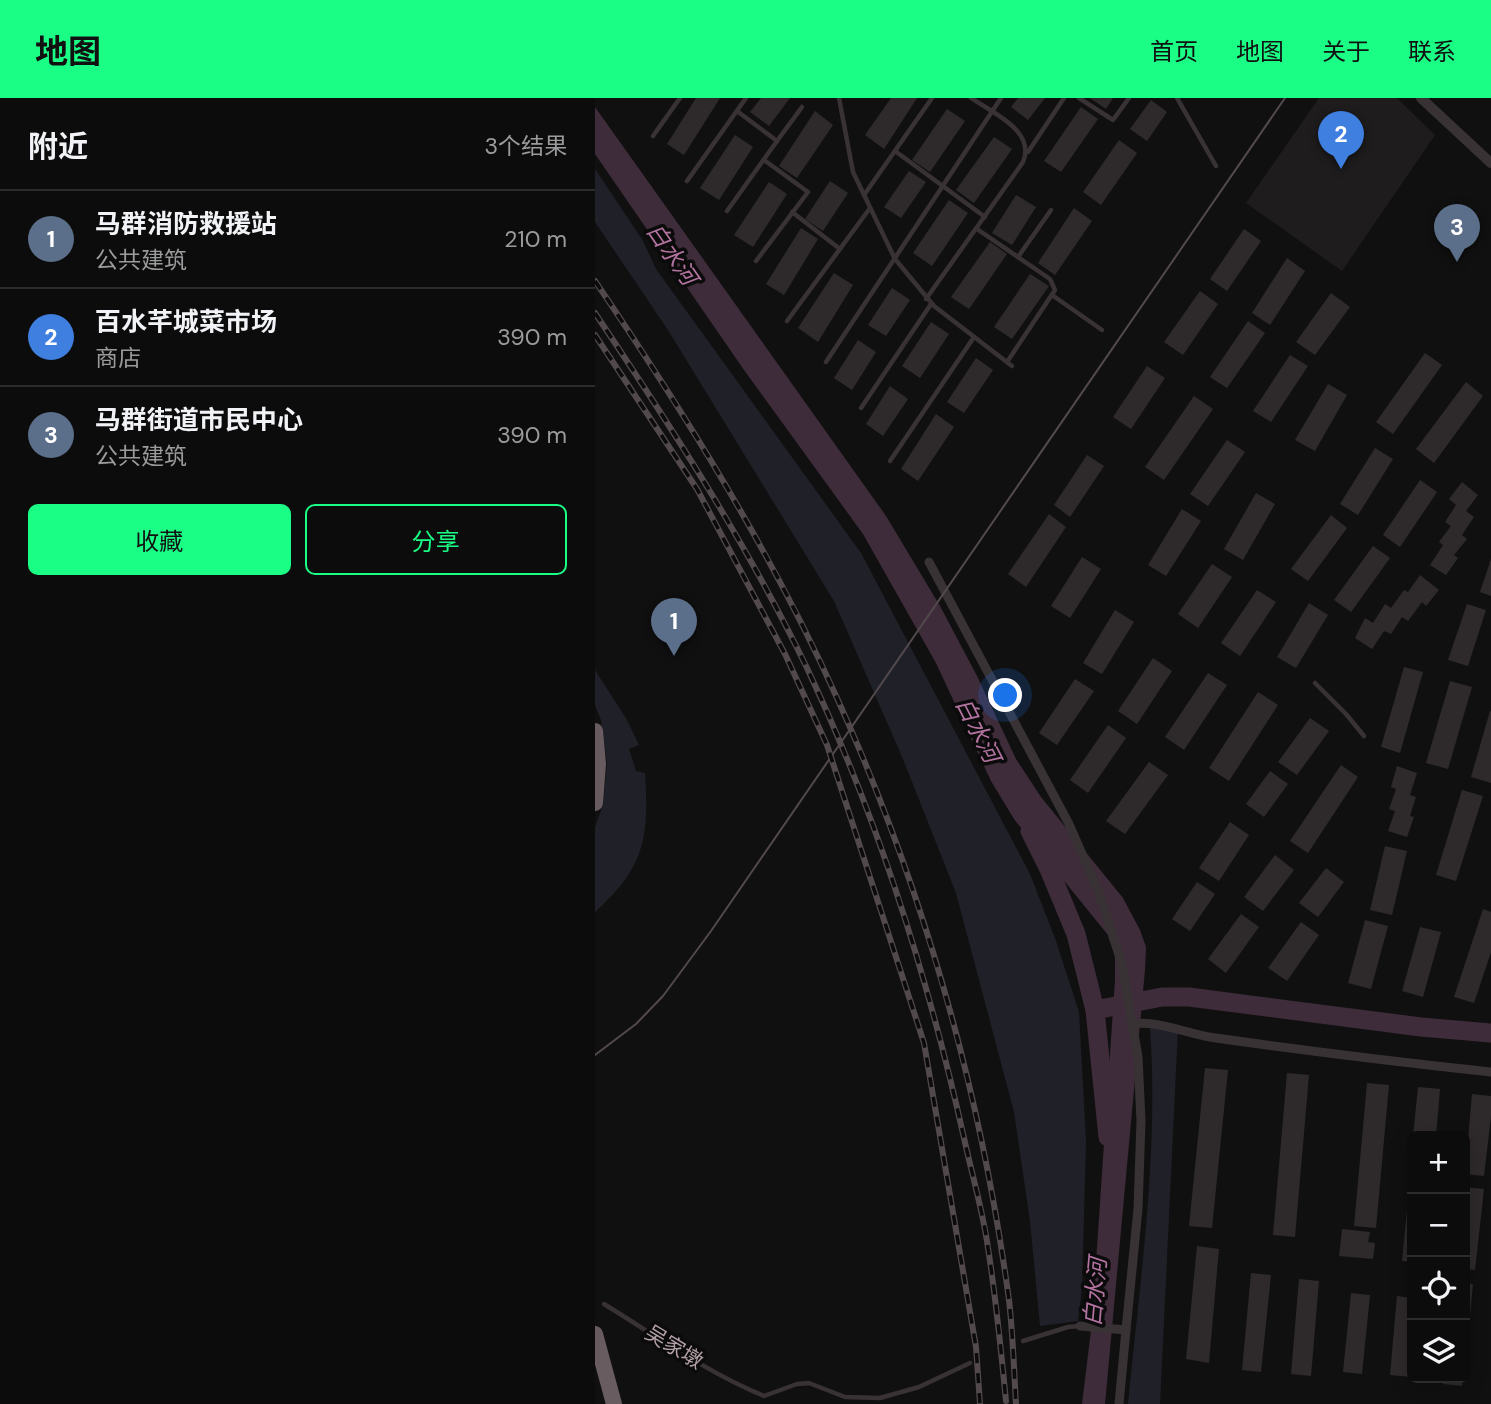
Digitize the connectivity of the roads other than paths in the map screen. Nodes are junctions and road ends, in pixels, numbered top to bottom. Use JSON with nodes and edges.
{"nodes":[{"id":1,"x":680,"y":98,"type":"edge"},
{"id":2,"x":746,"y":98,"type":"edge"},
{"id":3,"x":839,"y":98,"type":"edge"},
{"id":4,"x":932,"y":98,"type":"edge"},
{"id":5,"x":971,"y":98,"type":"edge"},
{"id":6,"x":1001,"y":98,"type":"edge"},
{"id":7,"x":1064,"y":98,"type":"edge"},
{"id":8,"x":1079,"y":98,"type":"edge"},
{"id":9,"x":1129,"y":98,"type":"edge"},
{"id":10,"x":1177,"y":98,"type":"edge"},
{"id":11,"x":1421,"y":98,"type":"edge"},
{"id":12,"x":802,"y":107,"type":"dead end"},
{"id":13,"x":737,"y":111,"type":"junction"},
{"id":14,"x":992,"y":112,"type":"junction"},
{"id":15,"x":653,"y":136,"type":"dead end"},
{"id":16,"x":778,"y":141,"type":"junction"},
{"id":17,"x":895,"y":151,"type":"junction"},
{"id":18,"x":1027,"y":152,"type":"junction"},
{"id":19,"x":764,"y":160,"type":"junction"},
{"id":20,"x":1491,"y":163,"type":"edge"},
{"id":21,"x":1216,"y":166,"type":"dead end"},
{"id":22,"x":687,"y":181,"type":"dead end"},
{"id":23,"x":943,"y":187,"type":"junction"},
{"id":24,"x":864,"y":195,"type":"junction"},
{"id":25,"x":870,"y":208,"type":"junction"},
{"id":26,"x":1051,"y":210,"type":"dead end"},
{"id":27,"x":727,"y":211,"type":"dead end"},
{"id":28,"x":793,"y":212,"type":"junction"},
{"id":29,"x":985,"y":217,"type":"junction"},
{"id":30,"x":977,"y":229,"type":"junction"},
{"id":31,"x":840,"y":249,"type":"junction"},
{"id":32,"x":1018,"y":257,"type":"junction"},
{"id":33,"x":895,"y":258,"type":"junction"},
{"id":34,"x":756,"y":261,"type":"dead end"},
{"id":35,"x":1052,"y":295,"type":"junction"},
{"id":36,"x":926,"y":299,"type":"junction"},
{"id":37,"x":931,"y":304,"type":"junction"},
{"id":38,"x":787,"y":321,"type":"dead end"},
{"id":39,"x":1102,"y":330,"type":"dead end"},
{"id":40,"x":974,"y":337,"type":"junction"},
{"id":41,"x":826,"y":362,"type":"dead end"},
{"id":42,"x":861,"y":408,"type":"dead end"},
{"id":43,"x":890,"y":461,"type":"dead end"},
{"id":44,"x":929,"y":562,"type":"dead end"},
{"id":45,"x":1315,"y":683,"type":"dead end"},
{"id":46,"x":595,"y":731,"type":"edge"},
{"id":47,"x":1364,"y":736,"type":"dead end"},
{"id":48,"x":595,"y":803,"type":"edge"},
{"id":49,"x":1133,"y":1024,"type":"junction"},
{"id":50,"x":1491,"y":1072,"type":"edge"},
{"id":51,"x":604,"y":1304,"type":"dead end"},
{"id":52,"x":1080,"y":1326,"type":"joint"},
{"id":53,"x":1123,"y":1330,"type":"junction"},
{"id":54,"x":595,"y":1334,"type":"edge"},
{"id":55,"x":1023,"y":1341,"type":"dead end"},
{"id":56,"x":970,"y":1363,"type":"dead end"},
{"id":57,"x":614,"y":1404,"type":"edge"},
{"id":58,"x":1119,"y":1404,"type":"edge"}],
"edges":[{"from":1,"to":15,"type":"lane"},
{"from":2,"to":13,"type":"lane"},
{"from":3,"to":24,"type":"lane"},
{"from":4,"to":17,"type":"lane"},
{"from":5,"to":14,"type":"lane"},
{"from":6,"to":14,"type":"lane"},
{"from":7,"to":18,"type":"lane"},
{"from":8,"to":9,"type":"lane"},
{"from":10,"to":21,"type":"lane"},
{"from":11,"to":20,"type":"street"},
{"from":12,"to":16,"type":"lane"},
{"from":13,"to":16,"type":"lane"},
{"from":13,"to":22,"type":"lane"},
{"from":14,"to":18,"type":"lane"},
{"from":14,"to":23,"type":"lane"},
{"from":16,"to":19,"type":"lane"},
{"from":17,"to":23,"type":"lane"},
{"from":17,"to":24,"type":"lane"},
{"from":18,"to":29,"type":"lane"},
{"from":19,"to":27,"type":"lane"},
{"from":19,"to":28,"type":"lane"},
{"from":23,"to":29,"type":"lane"},
{"from":23,"to":33,"type":"lane"},
{"from":24,"to":25,"type":"lane"},
{"from":25,"to":31,"type":"lane"},
{"from":25,"to":33,"type":"lane"},
{"from":26,"to":32,"type":"lane"},
{"from":28,"to":31,"type":"lane"},
{"from":28,"to":34,"type":"lane"},
{"from":29,"to":30,"type":"lane"},
{"from":30,"to":32,"type":"lane"},
{"from":30,"to":36,"type":"lane"},
{"from":31,"to":38,"type":"lane"},
{"from":32,"to":35,"type":"lane"},
{"from":33,"to":36,"type":"lane"},
{"from":33,"to":41,"type":"lane"},
{"from":35,"to":39,"type":"lane"},
{"from":35,"to":40,"type":"lane"},
{"from":36,"to":37,"type":"lane"},
{"from":37,"to":40,"type":"lane"},
{"from":37,"to":42,"type":"lane"},
{"from":40,"to":43,"type":"lane"},
{"from":44,"to":49,"type":"street"},
{"from":45,"to":47,"type":"lane"},
{"from":46,"to":48,"type":"highway"},
{"from":49,"to":50,"type":"street"},
{"from":49,"to":53,"type":"street"},
{"from":51,"to":56,"type":"lane","name":"吴家墩"},
{"from":52,"to":53,"type":"street"},
{"from":52,"to":55,"type":"lane"},
{"from":53,"to":58,"type":"street"},
{"from":54,"to":57,"type":"highway"}]}
